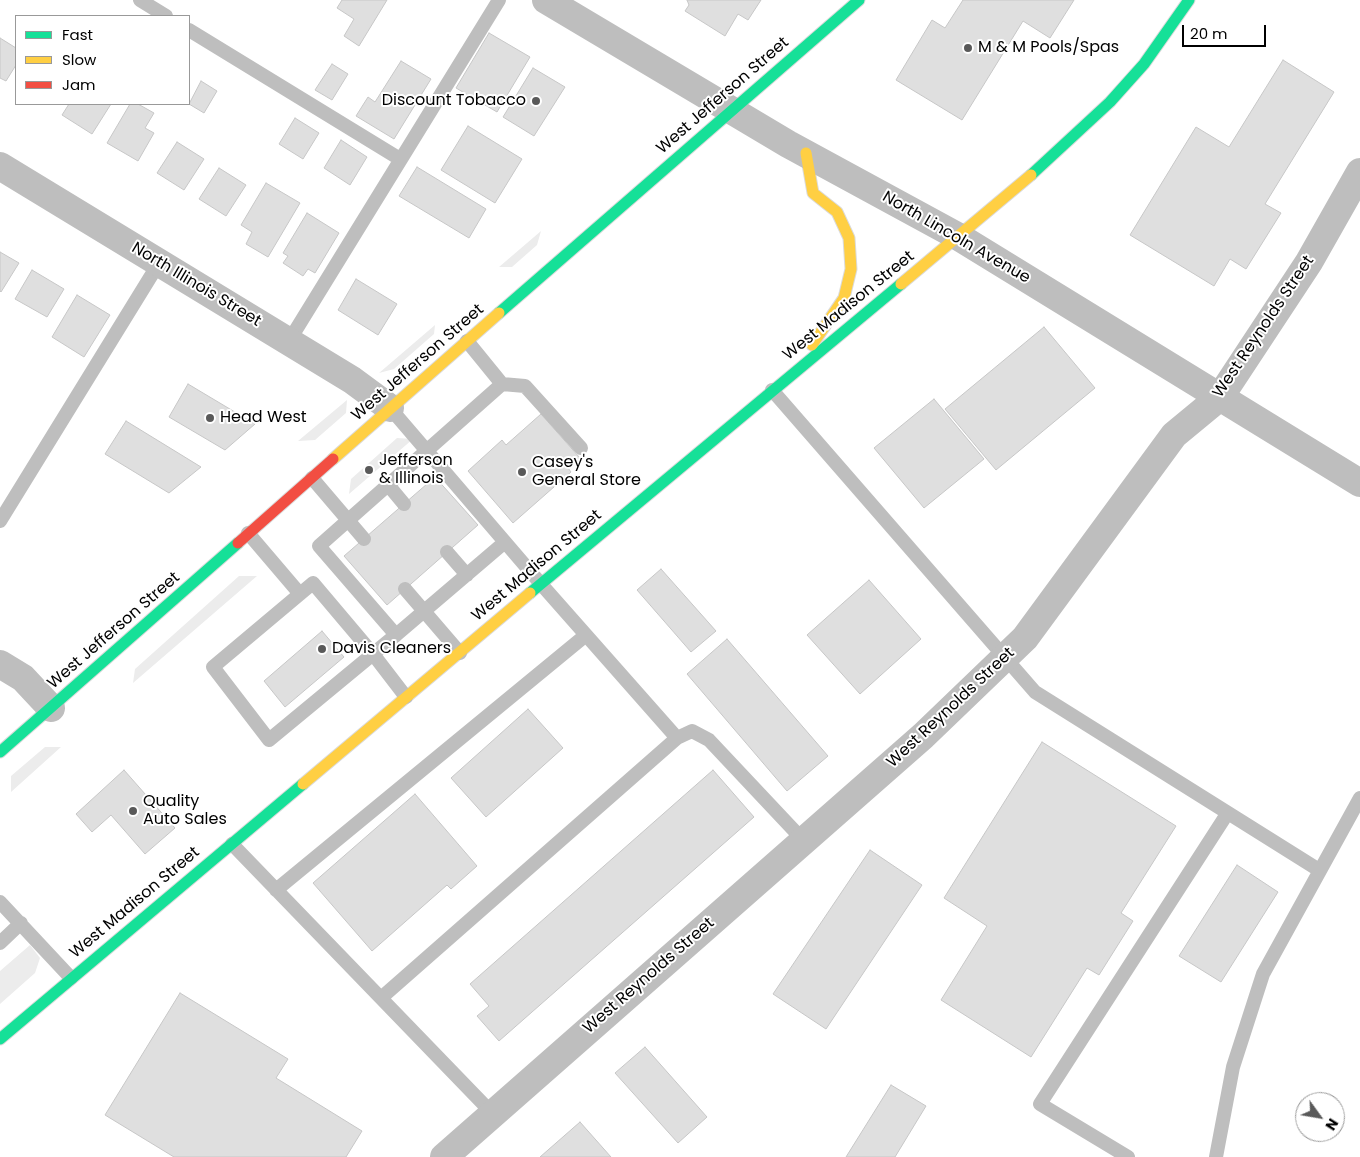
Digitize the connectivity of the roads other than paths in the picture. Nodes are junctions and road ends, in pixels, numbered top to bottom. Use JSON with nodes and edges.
{"nodes":[{"id":1,"x":140,"y":0,"type":"edge"},
{"id":2,"x":499,"y":0,"type":"edge"},
{"id":3,"x":546,"y":0,"type":"edge"},
{"id":4,"x":859,"y":0,"type":"edge"},
{"id":5,"x":1189,"y":0,"type":"edge"},
{"id":6,"x":164,"y":15,"type":"edge"},
{"id":7,"x":190,"y":31,"type":"edge"},
{"id":8,"x":732,"y":111,"type":"junction"},
{"id":9,"x":806,"y":153,"type":"junction"},
{"id":10,"x":400,"y":159,"type":"junction"},
{"id":11,"x":0,"y":166,"type":"edge"},
{"id":12,"x":1360,"y":172,"type":"edge"},
{"id":13,"x":959,"y":237,"type":"junction"},
{"id":14,"x":159,"y":263,"type":"junction"},
{"id":15,"x":289,"y":341,"type":"junction"},
{"id":16,"x":467,"y":341,"type":"junction"},
{"id":17,"x":793,"y":372,"type":"junction"},
{"id":18,"x":502,"y":384,"type":"junction"},
{"id":19,"x":772,"y":390,"type":"junction"},
{"id":20,"x":1220,"y":397,"type":"junction"},
{"id":21,"x":390,"y":408,"type":"junction"},
{"id":22,"x":581,"y":448,"type":"dead end"},
{"id":23,"x":427,"y":451,"type":"junction"},
{"id":24,"x":312,"y":478,"type":"junction"},
{"id":25,"x":1360,"y":483,"type":"edge"},
{"id":26,"x":389,"y":486,"type":"junction"},
{"id":27,"x":404,"y":504,"type":"dead end"},
{"id":28,"x":0,"y":521,"type":"edge"},
{"id":29,"x":348,"y":521,"type":"junction"},
{"id":30,"x":248,"y":533,"type":"junction"},
{"id":31,"x":364,"y":539,"type":"dead end"},
{"id":32,"x":505,"y":542,"type":"junction"},
{"id":33,"x":447,"y":552,"type":"dead end"},
{"id":34,"x":467,"y":575,"type":"junction"},
{"id":35,"x":541,"y":584,"type":"junction"},
{"id":36,"x":405,"y":589,"type":"dead end"},
{"id":37,"x":300,"y":594,"type":"junction"},
{"id":38,"x":424,"y":611,"type":"junction"},
{"id":39,"x":396,"y":635,"type":"junction"},
{"id":40,"x":586,"y":635,"type":"junction"},
{"id":41,"x":460,"y":653,"type":"junction"},
{"id":42,"x":373,"y":654,"type":"junction"},
{"id":43,"x":1004,"y":660,"type":"junction"},
{"id":44,"x":0,"y":664,"type":"edge"},
{"id":45,"x":406,"y":697,"type":"junction"},
{"id":46,"x":51,"y":708,"type":"junction"},
{"id":47,"x":677,"y":738,"type":"junction"},
{"id":48,"x":0,"y":752,"type":"edge"},
{"id":49,"x":1360,"y":798,"type":"edge"},
{"id":50,"x":1226,"y":814,"type":"junction"},
{"id":51,"x":804,"y":840,"type":"junction"},
{"id":52,"x":232,"y":844,"type":"junction"},
{"id":53,"x":1319,"y":870,"type":"junction"},
{"id":54,"x":276,"y":890,"type":"junction"},
{"id":55,"x":0,"y":902,"type":"edge"},
{"id":56,"x":21,"y":923,"type":"junction"},
{"id":57,"x":0,"y":943,"type":"edge"},
{"id":58,"x":71,"y":978,"type":"junction"},
{"id":59,"x":381,"y":998,"type":"junction"},
{"id":60,"x":0,"y":1039,"type":"edge"},
{"id":61,"x":492,"y":1113,"type":"junction"},
{"id":62,"x":444,"y":1157,"type":"edge"},
{"id":63,"x":1128,"y":1157,"type":"edge"},
{"id":64,"x":1216,"y":1157,"type":"edge"}],
"edges":[{"from":1,"to":6,"type":"lane"},
{"from":2,"to":10,"type":"lane"},
{"from":3,"to":8,"type":"street","name":"North Lincoln Avenue"},
{"from":4,"to":8,"type":"main road","name":"West Jefferson Street"},
{"from":5,"to":13,"type":"main road","name":"West Madison Street"},
{"from":7,"to":10,"type":"lane"},
{"from":8,"to":9,"type":"street","name":"North Lincoln Avenue"},
{"from":8,"to":16,"type":"main road","name":"West Jefferson Street"},
{"from":9,"to":13,"type":"street","name":"North Lincoln Avenue"},
{"from":9,"to":17,"type":"main road"},
{"from":10,"to":15,"type":"lane"},
{"from":11,"to":14,"type":"street","name":"North Illinois Street"},
{"from":12,"to":20,"type":"street","name":"West Reynolds Street"},
{"from":13,"to":17,"type":"main road","name":"West Madison Street"},
{"from":13,"to":20,"type":"street","name":"North Lincoln Avenue"},
{"from":14,"to":15,"type":"street","name":"North Illinois Street"},
{"from":14,"to":28,"type":"lane"},
{"from":15,"to":21,"type":"street","name":"North Illinois Street"},
{"from":16,"to":18,"type":"lane"},
{"from":16,"to":21,"type":"main road","name":"West Jefferson Street"},
{"from":17,"to":19,"type":"main road","name":"West Madison Street"},
{"from":18,"to":22,"type":"lane"},
{"from":18,"to":23,"type":"lane"},
{"from":19,"to":35,"type":"main road","name":"West Madison Street"},
{"from":19,"to":43,"type":"lane"},
{"from":20,"to":25,"type":"street","name":"North Lincoln Avenue"},
{"from":20,"to":43,"type":"street","name":"West Reynolds Street"},
{"from":21,"to":23,"type":"lane"},
{"from":21,"to":24,"type":"main road","name":"West Jefferson Street"},
{"from":23,"to":26,"type":"lane"},
{"from":23,"to":32,"type":"lane"},
{"from":24,"to":29,"type":"lane"},
{"from":24,"to":30,"type":"main road","name":"West Jefferson Street"},
{"from":26,"to":27,"type":"lane"},
{"from":26,"to":29,"type":"lane"},
{"from":29,"to":31,"type":"lane"},
{"from":29,"to":39,"type":"lane"},
{"from":30,"to":37,"type":"lane"},
{"from":30,"to":46,"type":"main road","name":"West Jefferson Street"},
{"from":32,"to":34,"type":"lane"},
{"from":32,"to":35,"type":"lane"},
{"from":33,"to":34,"type":"lane"},
{"from":34,"to":38,"type":"lane"},
{"from":35,"to":40,"type":"lane"},
{"from":35,"to":41,"type":"main road","name":"West Madison Street"},
{"from":36,"to":38,"type":"lane"},
{"from":37,"to":42,"type":"lane"},
{"from":37,"to":42,"type":"lane"},
{"from":38,"to":39,"type":"lane"},
{"from":38,"to":41,"type":"lane"},
{"from":39,"to":42,"type":"lane"},
{"from":40,"to":47,"type":"lane"},
{"from":40,"to":54,"type":"lane"},
{"from":41,"to":45,"type":"main road","name":"West Madison Street"},
{"from":42,"to":45,"type":"lane"},
{"from":43,"to":50,"type":"lane"},
{"from":43,"to":51,"type":"street","name":"West Reynolds Street"},
{"from":44,"to":46,"type":"street"},
{"from":45,"to":52,"type":"main road","name":"West Madison Street"},
{"from":46,"to":48,"type":"main road","name":"West Jefferson Street"},
{"from":47,"to":51,"type":"lane"},
{"from":47,"to":59,"type":"lane"},
{"from":49,"to":53,"type":"lane"},
{"from":50,"to":53,"type":"lane"},
{"from":50,"to":63,"type":"lane"},
{"from":51,"to":61,"type":"street","name":"West Reynolds Street"},
{"from":52,"to":54,"type":"lane"},
{"from":52,"to":58,"type":"main road","name":"West Madison Street"},
{"from":53,"to":64,"type":"lane"},
{"from":54,"to":59,"type":"lane"},
{"from":55,"to":56,"type":"lane"},
{"from":56,"to":57,"type":"lane"},
{"from":56,"to":58,"type":"lane"},
{"from":58,"to":60,"type":"main road","name":"West Madison Street"},
{"from":59,"to":61,"type":"lane"},
{"from":61,"to":62,"type":"street","name":"West Reynolds Street"}]}
